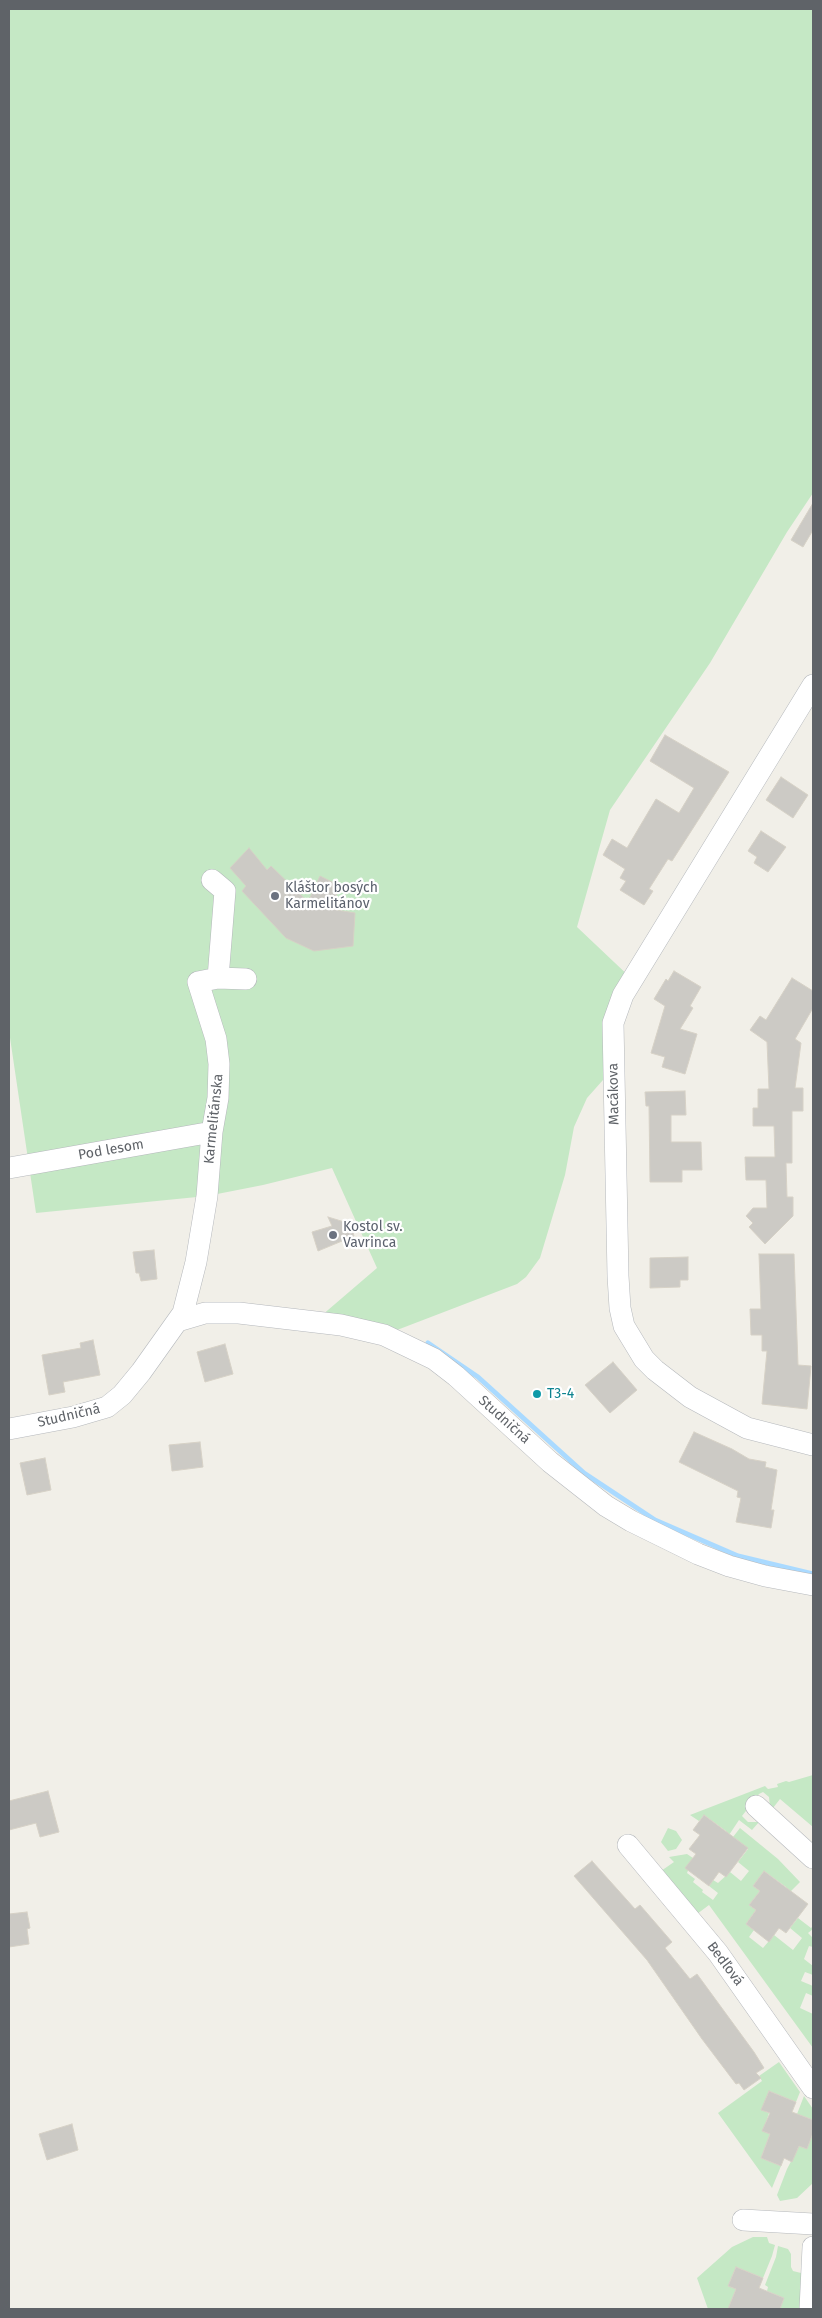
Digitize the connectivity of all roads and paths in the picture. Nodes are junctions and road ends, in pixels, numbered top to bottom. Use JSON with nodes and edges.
{"nodes":[{"id":1,"x":813,"y":685,"type":"edge"},
{"id":2,"x":212,"y":880,"type":"dead end"},
{"id":3,"x":218,"y":978,"type":"junction"},
{"id":4,"x":246,"y":979,"type":"dead end"},
{"id":5,"x":212,"y":1132,"type":"junction"},
{"id":6,"x":9,"y":1168,"type":"edge"},
{"id":7,"x":196,"y":1262,"type":"joint"},
{"id":8,"x":178,"y":1321,"type":"junction"},
{"id":9,"x":9,"y":1429,"type":"edge"},
{"id":10,"x":813,"y":1445,"type":"edge"},
{"id":11,"x":813,"y":1585,"type":"edge"},
{"id":12,"x":756,"y":1806,"type":"dead end"},
{"id":13,"x":628,"y":1845,"type":"dead end"},
{"id":14,"x":813,"y":1858,"type":"edge"},
{"id":15,"x":813,"y":2088,"type":"edge"},
{"id":16,"x":742,"y":2220,"type":"dead end"},
{"id":17,"x":813,"y":2224,"type":"edge"},
{"id":18,"x":813,"y":2247,"type":"edge"},
{"id":19,"x":810,"y":2309,"type":"edge"}],
"edges":[{"from":1,"to":10,"type":"street","name":"Macákova"},
{"from":2,"to":3,"type":"street"},
{"from":3,"to":4,"type":"street"},
{"from":3,"to":5,"type":"street","name":"Karmelitánska"},
{"from":5,"to":6,"type":"street","name":"Pod lesom"},
{"from":5,"to":7,"type":"street","name":"Karmelitánska"},
{"from":7,"to":8,"type":"street","name":"Studničná"},
{"from":8,"to":9,"type":"street","name":"Studničná"},
{"from":8,"to":11,"type":"street","name":"Studničná"},
{"from":12,"to":14,"type":"street"},
{"from":13,"to":15,"type":"street","name":"Bedľová"},
{"from":16,"to":17,"type":"street"},
{"from":18,"to":19,"type":"street"}]}
